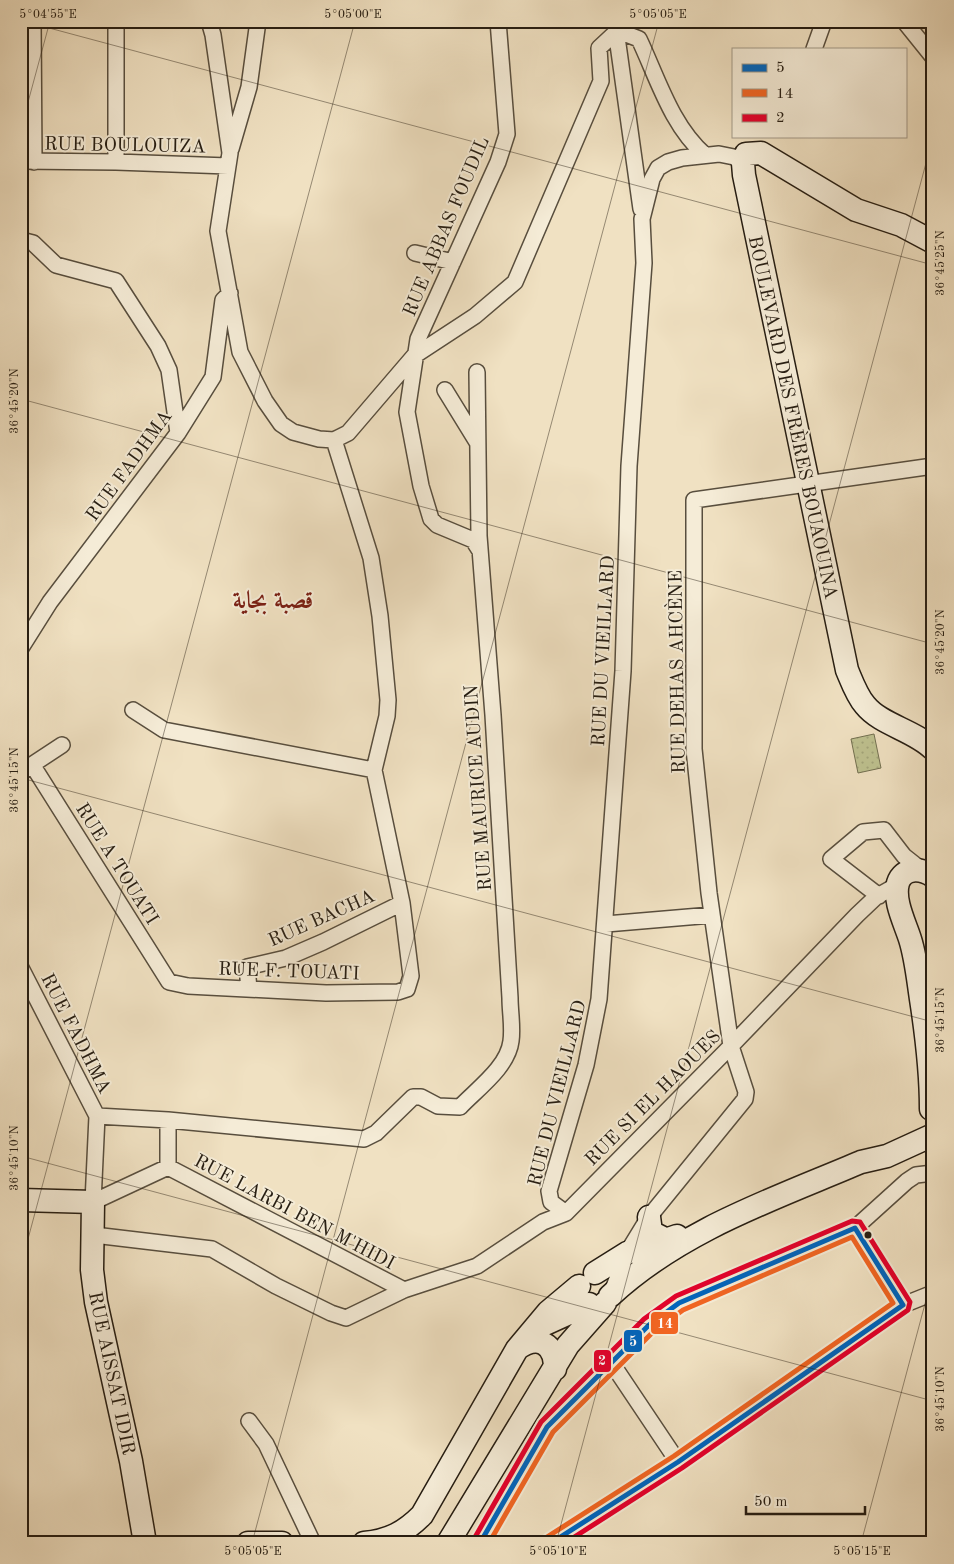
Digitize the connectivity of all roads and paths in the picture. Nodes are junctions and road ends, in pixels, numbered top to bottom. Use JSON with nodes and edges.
{"nodes":[{"id":1,"x":28,"y":21,"type":"edge"},
{"id":2,"x":33,"y":21,"type":"edge"},
{"id":3,"x":116,"y":21,"type":"edge"},
{"id":4,"x":209,"y":21,"type":"edge"},
{"id":5,"x":258,"y":21,"type":"edge"},
{"id":6,"x":498,"y":21,"type":"edge"},
{"id":7,"x":824,"y":21,"type":"edge"},
{"id":8,"x":904,"y":21,"type":"edge"},
{"id":9,"x":912,"y":21,"type":"edge"},
{"id":10,"x":622,"y":26,"type":"edge"},
{"id":11,"x":21,"y":30,"type":"edge"},
{"id":12,"x":918,"y":39,"type":"junction"},
{"id":13,"x":814,"y":48,"type":"edge"},
{"id":14,"x":933,"y":57,"type":"edge"},
{"id":15,"x":705,"y":155,"type":"junction"},
{"id":16,"x":229,"y":160,"type":"junction"},
{"id":17,"x":28,"y":162,"type":"edge"},
{"id":18,"x":116,"y":162,"type":"junction"},
{"id":19,"x":743,"y":162,"type":"junction"},
{"id":20,"x":642,"y":219,"type":"junction"},
{"id":21,"x":21,"y":240,"type":"edge"},
{"id":22,"x":932,"y":244,"type":"edge"},
{"id":23,"x":415,"y":253,"type":"dead end"},
{"id":24,"x":453,"y":262,"type":"junction"},
{"id":25,"x":230,"y":293,"type":"junction"},
{"id":26,"x":414,"y":356,"type":"junction"},
{"id":27,"x":477,"y":372,"type":"dead end"},
{"id":28,"x":387,"y":389,"type":"junction"},
{"id":29,"x":445,"y":390,"type":"dead end"},
{"id":30,"x":409,"y":395,"type":"junction"},
{"id":31,"x":178,"y":432,"type":"junction"},
{"id":32,"x":334,"y":440,"type":"junction"},
{"id":33,"x":477,"y":444,"type":"junction"},
{"id":34,"x":933,"y":466,"type":"edge"},
{"id":35,"x":807,"y":483,"type":"junction"},
{"id":36,"x":480,"y":550,"type":"junction"},
{"id":37,"x":21,"y":648,"type":"edge"},
{"id":38,"x":133,"y":710,"type":"dead end"},
{"id":39,"x":62,"y":745,"type":"dead end"},
{"id":40,"x":933,"y":749,"type":"edge"},
{"id":41,"x":27,"y":769,"type":"edge"},
{"id":42,"x":374,"y":770,"type":"junction"},
{"id":43,"x":928,"y":874,"type":"edge"},
{"id":44,"x":888,"y":890,"type":"junction"},
{"id":45,"x":402,"y":903,"type":"junction"},
{"id":46,"x":712,"y":915,"type":"junction"},
{"id":47,"x":606,"y":924,"type":"junction"},
{"id":48,"x":21,"y":968,"type":"edge"},
{"id":49,"x":169,"y":982,"type":"joint"},
{"id":50,"x":250,"y":989,"type":"junction"},
{"id":51,"x":731,"y":1046,"type":"junction"},
{"id":52,"x":932,"y":1069,"type":"edge"},
{"id":53,"x":98,"y":1116,"type":"junction"},
{"id":54,"x":932,"y":1119,"type":"edge"},
{"id":55,"x":168,"y":1120,"type":"junction"},
{"id":56,"x":168,"y":1167,"type":"junction"},
{"id":57,"x":933,"y":1174,"type":"edge"},
{"id":58,"x":21,"y":1200,"type":"edge"},
{"id":59,"x":93,"y":1202,"type":"junction"},
{"id":60,"x":566,"y":1213,"type":"junction"},
{"id":61,"x":649,"y":1217,"type":"junction"},
{"id":62,"x":855,"y":1228,"type":"junction"},
{"id":63,"x":702,"y":1230,"type":"junction"},
{"id":64,"x":94,"y":1235,"type":"junction"},
{"id":65,"x":665,"y":1239,"type":"junction"},
{"id":66,"x":627,"y":1252,"type":"junction"},
{"id":67,"x":404,"y":1290,"type":"junction"},
{"id":68,"x":933,"y":1293,"type":"edge"},
{"id":69,"x":593,"y":1295,"type":"junction"},
{"id":70,"x":903,"y":1305,"type":"junction"},
{"id":71,"x":524,"y":1340,"type":"junction"},
{"id":72,"x":568,"y":1345,"type":"junction"},
{"id":73,"x":611,"y":1362,"type":"junction"},
{"id":74,"x":555,"y":1369,"type":"junction"},
{"id":75,"x":249,"y":1421,"type":"dead end"},
{"id":76,"x":678,"y":1462,"type":"junction"},
{"id":77,"x":145,"y":1543,"type":"edge"},
{"id":78,"x":248,"y":1543,"type":"edge"},
{"id":79,"x":282,"y":1543,"type":"edge"},
{"id":80,"x":314,"y":1543,"type":"edge"},
{"id":81,"x":364,"y":1543,"type":"edge"},
{"id":82,"x":448,"y":1543,"type":"edge"},
{"id":83,"x":480,"y":1543,"type":"edge"},
{"id":84,"x":551,"y":1543,"type":"edge"}],
"edges":[{"from":1,"to":11,"type":"street"},
{"from":2,"to":17,"type":"street"},
{"from":3,"to":18,"type":"street"},
{"from":4,"to":16,"type":"street"},
{"from":5,"to":16,"type":"street"},
{"from":6,"to":24,"type":"street","name":"RUE ABBAS FOUDIL"},
{"from":7,"to":13,"type":"street"},
{"from":8,"to":12,"type":"street"},
{"from":9,"to":12,"type":"street"},
{"from":10,"to":15,"type":"street"},
{"from":10,"to":20,"type":"street"},
{"from":10,"to":26,"type":"street"},
{"from":12,"to":14,"type":"street"},
{"from":15,"to":19,"type":"street","name":"RUE DU VIEILLARD"},
{"from":15,"to":20,"type":"street","name":"RUE DU VIEILLARD"},
{"from":16,"to":18,"type":"street","name":"RUE BOULOUIZA"},
{"from":16,"to":25,"type":"street"},
{"from":17,"to":18,"type":"street","name":"RUE BOULOUIZA"},
{"from":19,"to":22,"type":"main road"},
{"from":19,"to":35,"type":"main road","name":"BOULEVARD DES FRÈRES BOUAOUINA"},
{"from":20,"to":47,"type":"street","name":"RUE DU VIEILLARD"},
{"from":21,"to":31,"type":"street"},
{"from":23,"to":24,"type":"street"},
{"from":24,"to":26,"type":"street","name":"RUE ABBAS FOUDIL"},
{"from":25,"to":31,"type":"street","name":"RUE FADHMA"},
{"from":25,"to":32,"type":"street"},
{"from":26,"to":28,"type":"street"},
{"from":26,"to":30,"type":"street"},
{"from":27,"to":33,"type":"street"},
{"from":28,"to":30,"type":"street"},
{"from":28,"to":32,"type":"street"},
{"from":29,"to":33,"type":"street"},
{"from":30,"to":36,"type":"street"},
{"from":31,"to":37,"type":"street","name":"RUE FADHMA"},
{"from":32,"to":42,"type":"street"},
{"from":33,"to":36,"type":"street"},
{"from":34,"to":35,"type":"street"},
{"from":35,"to":40,"type":"main road","name":"BOULEVARD DES FRÈRES BOUAOUINA"},
{"from":35,"to":46,"type":"street","name":"RUE DEHAS AHCÈNE"},
{"from":36,"to":55,"type":"street","name":"RUE MAURICE AUDIN"},
{"from":38,"to":42,"type":"street"},
{"from":39,"to":41,"type":"street"},
{"from":41,"to":49,"type":"street","name":"RUE A TOUATI"},
{"from":42,"to":45,"type":"street"},
{"from":43,"to":44,"type":"main road"},
{"from":43,"to":44,"type":"street"},
{"from":44,"to":51,"type":"street","name":"RUE SI EL HAOUES"},
{"from":44,"to":52,"type":"main road"},
{"from":45,"to":50,"type":"street","name":"RUE BACHA"},
{"from":45,"to":50,"type":"street","name":"RUE F. TOUATI"},
{"from":46,"to":47,"type":"street"},
{"from":46,"to":51,"type":"street","name":"RUE DEHAS AHCÈNE"},
{"from":47,"to":60,"type":"street","name":"RUE DU VIEILLARD"},
{"from":48,"to":53,"type":"street","name":"RUE FADHMA"},
{"from":49,"to":50,"type":"street","name":"RUE F. TOUATI"},
{"from":51,"to":60,"type":"street","name":"RUE SI EL HAOUES"},
{"from":51,"to":61,"type":"street","name":"RUE DEHAS AHCÈNE"},
{"from":52,"to":54,"type":"main road"},
{"from":53,"to":55,"type":"street"},
{"from":53,"to":59,"type":"street"},
{"from":54,"to":63,"type":"main road"},
{"from":55,"to":56,"type":"street"},
{"from":56,"to":59,"type":"street"},
{"from":56,"to":67,"type":"street","name":"RUE LARBI BEN M'HIDI"},
{"from":57,"to":62,"type":"street"},
{"from":58,"to":59,"type":"main road"},
{"from":59,"to":64,"type":"main road","name":"RUE AISSAT IDIR"},
{"from":60,"to":67,"type":"street","name":"RUE SI EL HAOUES"},
{"from":61,"to":65,"type":"main road"},
{"from":61,"to":66,"type":"street","name":"RUE DEHAS AHCÈNE"},
{"from":62,"to":70,"type":"street"},
{"from":62,"to":73,"type":"street"},
{"from":63,"to":65,"type":"main road"},
{"from":63,"to":69,"type":"main road"},
{"from":64,"to":67,"type":"street","name":"RUE SI EL HAOUES"},
{"from":64,"to":77,"type":"main road","name":"RUE AISSAT IDIR"},
{"from":65,"to":66,"type":"main road"},
{"from":66,"to":69,"type":"main road"},
{"from":68,"to":70,"type":"street"},
{"from":69,"to":71,"type":"main road"},
{"from":69,"to":72,"type":"main road"},
{"from":69,"to":72,"type":"main road"},
{"from":70,"to":76,"type":"street"},
{"from":71,"to":74,"type":"main road"},
{"from":71,"to":81,"type":"main road"},
{"from":72,"to":74,"type":"main road"},
{"from":73,"to":76,"type":"street"},
{"from":73,"to":83,"type":"street"},
{"from":74,"to":82,"type":"main road"},
{"from":75,"to":80,"type":"street"},
{"from":76,"to":84,"type":"street"},
{"from":78,"to":79,"type":"main road"}]}
